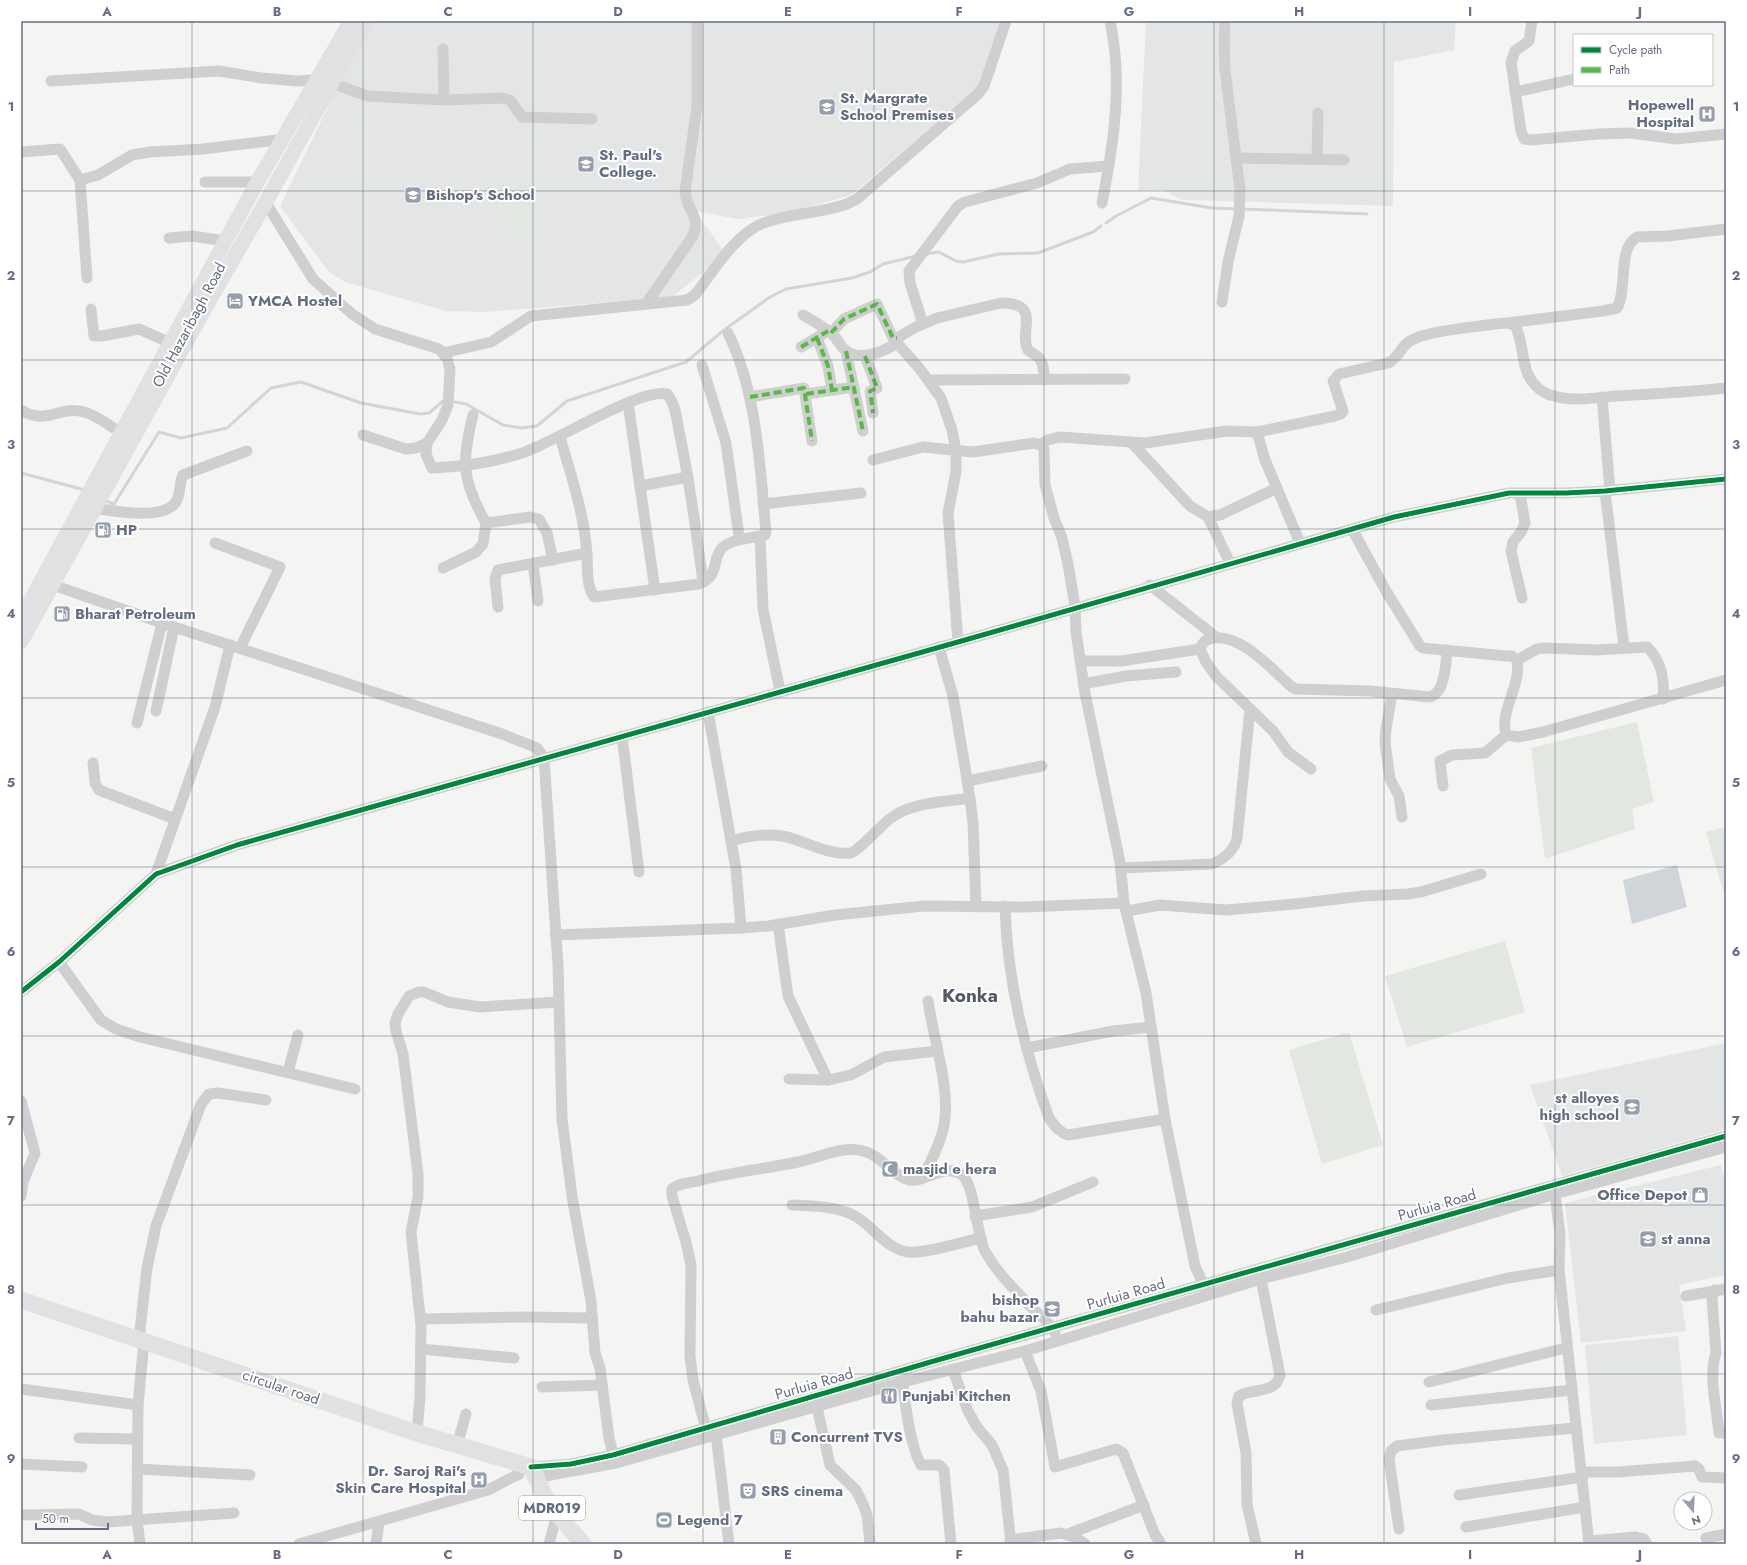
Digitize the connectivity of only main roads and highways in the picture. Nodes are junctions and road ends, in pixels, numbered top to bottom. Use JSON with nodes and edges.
{"nodes":[{"id":1,"x":21,"y":1300,"type":"edge"},
{"id":2,"x":21,"y":1311,"type":"edge"},
{"id":3,"x":142,"y":1344,"type":"junction"},
{"id":4,"x":528,"y":1473,"type":"junction"},
{"id":5,"x":583,"y":1544,"type":"edge"}],
"edges":[{"from":1,"to":3,"type":"main road","name":"circular road"},
{"from":2,"to":3,"type":"main road","name":"circular road"},
{"from":3,"to":4,"type":"main road","name":"circular road"},
{"from":3,"to":4,"type":"main road","name":"circular road"},
{"from":4,"to":5,"type":"main road","number":"MDR019"}]}
